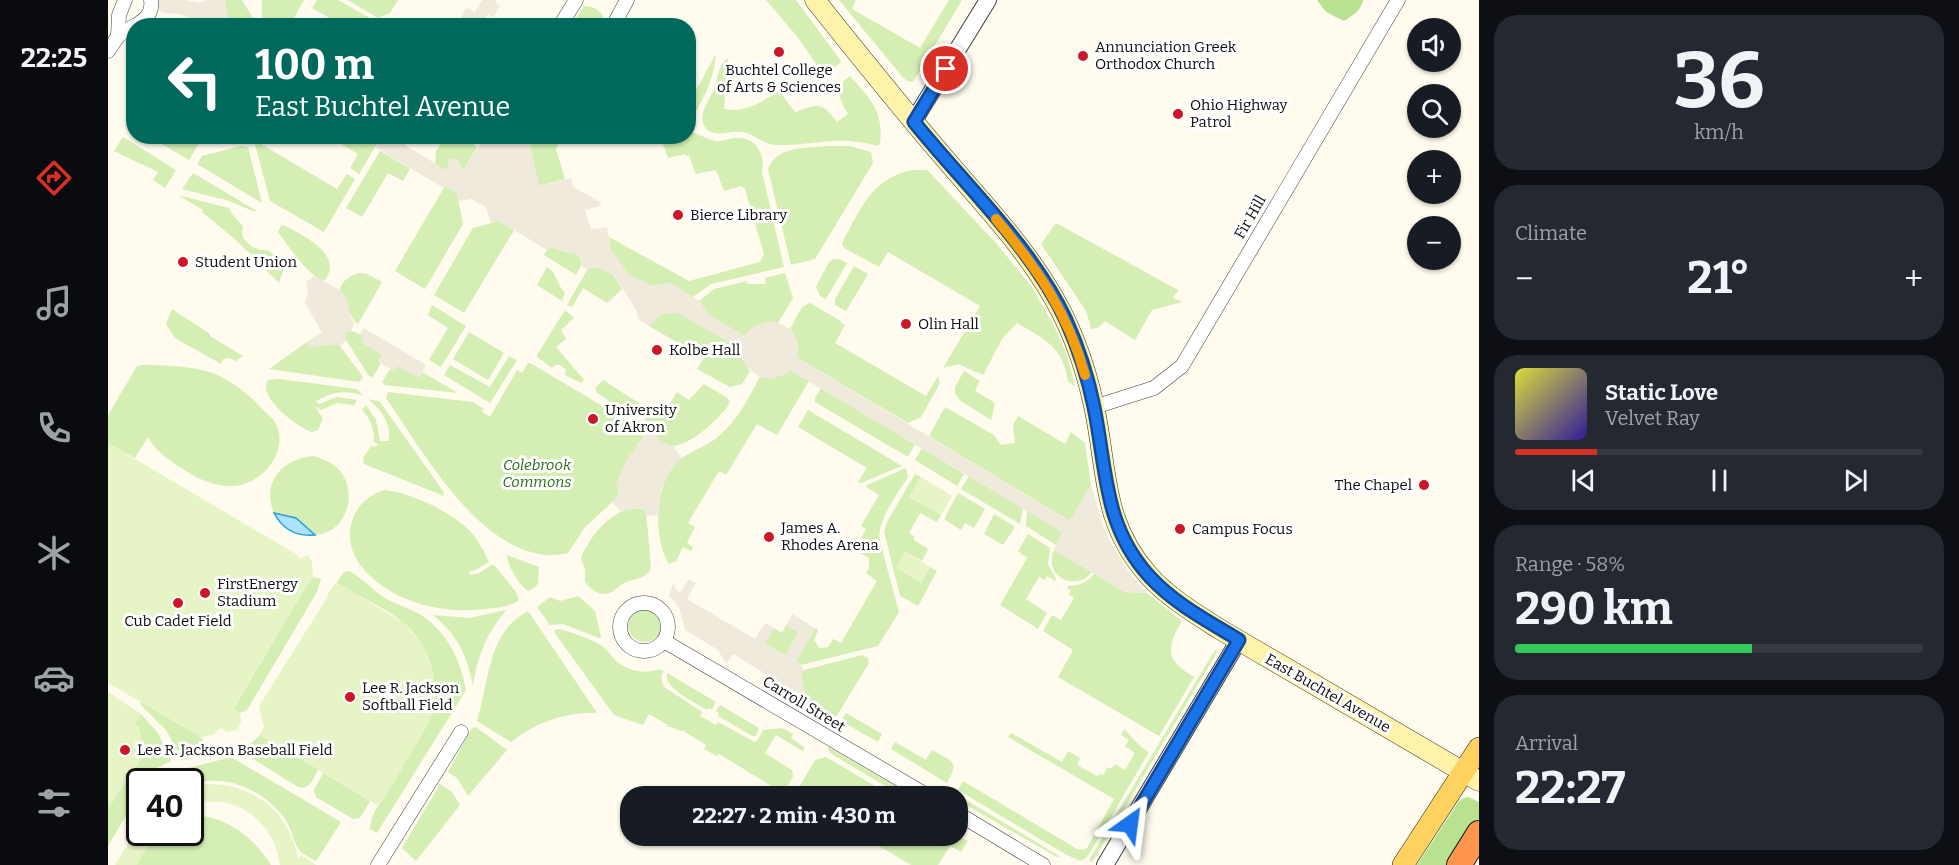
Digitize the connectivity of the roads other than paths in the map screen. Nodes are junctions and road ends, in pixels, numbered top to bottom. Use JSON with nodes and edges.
{"nodes":[{"id":1,"x":125,"y":0,"type":"edge"},
{"id":2,"x":151,"y":0,"type":"edge"},
{"id":3,"x":576,"y":0,"type":"edge"},
{"id":4,"x":627,"y":0,"type":"edge"},
{"id":5,"x":815,"y":0,"type":"edge"},
{"id":6,"x":988,"y":0,"type":"edge"},
{"id":7,"x":1398,"y":0,"type":"edge"},
{"id":8,"x":146,"y":18,"type":"edge"},
{"id":9,"x":565,"y":18,"type":"edge"},
{"id":10,"x":617,"y":18,"type":"edge"},
{"id":11,"x":126,"y":31,"type":"edge"},
{"id":12,"x":118,"y":36,"type":"junction"},
{"id":13,"x":108,"y":51,"type":"edge"},
{"id":14,"x":914,"y":122,"type":"junction"},
{"id":15,"x":1094,"y":407,"type":"junction"},
{"id":16,"x":1239,"y":640,"type":"junction"},
{"id":17,"x":664,"y":641,"type":"dead end"},
{"id":18,"x":461,"y":732,"type":"dead end"},
{"id":19,"x":1479,"y":748,"type":"edge"},
{"id":20,"x":1472,"y":776,"type":"edge"},
{"id":21,"x":911,"y":786,"type":"edge"},
{"id":22,"x":968,"y":820,"type":"edge"},
{"id":23,"x":1479,"y":833,"type":"edge"},
{"id":24,"x":378,"y":865,"type":"edge"},
{"id":25,"x":1043,"y":865,"type":"edge"},
{"id":26,"x":1105,"y":865,"type":"edge"},
{"id":27,"x":1403,"y":865,"type":"edge"},
{"id":28,"x":1459,"y":865,"type":"edge"}],
"edges":[{"from":1,"to":12,"type":"street"},
{"from":2,"to":8,"type":"street"},
{"from":3,"to":9,"type":"street"},
{"from":4,"to":10,"type":"street"},
{"from":5,"to":14,"type":"main road","name":"East Buchtel Avenue"},
{"from":6,"to":14,"type":"street"},
{"from":7,"to":15,"type":"street","name":"Fir Hill"},
{"from":11,"to":12,"type":"street"},
{"from":12,"to":13,"type":"street"},
{"from":14,"to":15,"type":"main road","name":"East Buchtel Avenue"},
{"from":15,"to":16,"type":"main road","name":"East Buchtel Avenue"},
{"from":16,"to":20,"type":"main road","name":"East Buchtel Avenue"},
{"from":16,"to":26,"type":"street"},
{"from":17,"to":21,"type":"street","name":"Carroll Street"},
{"from":18,"to":24,"type":"street"},
{"from":19,"to":20,"type":"main road"},
{"from":20,"to":27,"type":"main road"},
{"from":22,"to":25,"type":"street"},
{"from":23,"to":28,"type":"highway"}]}
